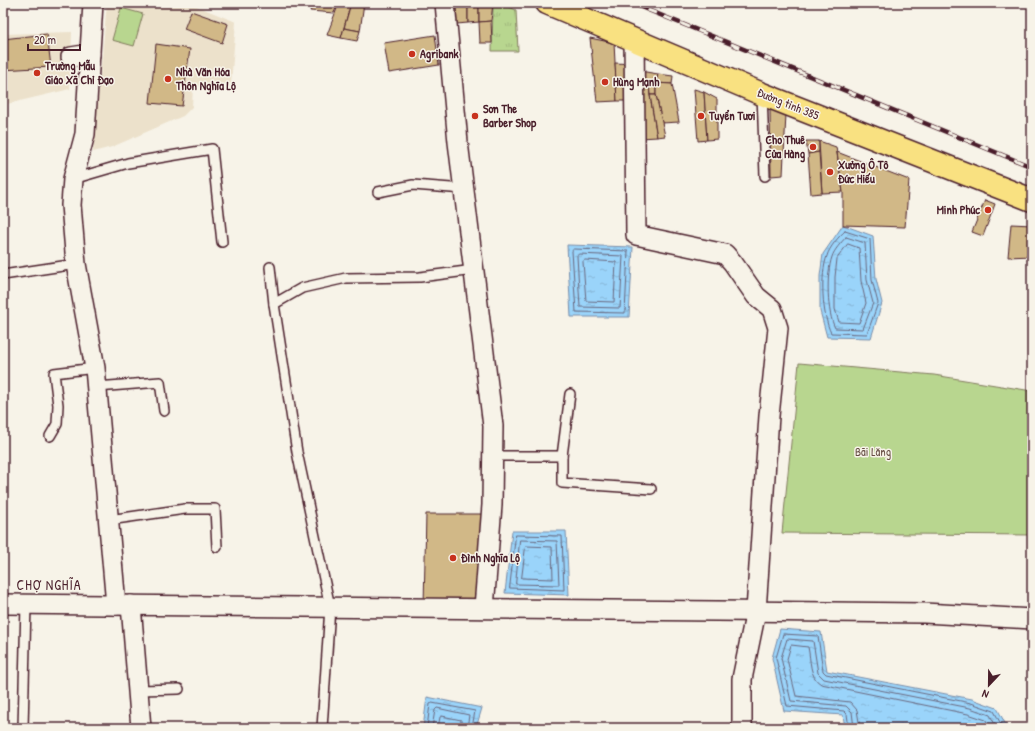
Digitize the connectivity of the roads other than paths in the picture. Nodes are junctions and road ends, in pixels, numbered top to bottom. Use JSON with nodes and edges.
{"nodes":[{"id":1,"x":93,"y":3,"type":"edge"},
{"id":2,"x":444,"y":3,"type":"edge"},
{"id":3,"x":547,"y":3,"type":"edge"},
{"id":4,"x":634,"y":39,"type":"junction"},
{"id":5,"x":71,"y":57,"type":"dead end"},
{"id":6,"x":94,"y":63,"type":"junction"},
{"id":7,"x":762,"y":94,"type":"junction"},
{"id":8,"x":765,"y":176,"type":"dead end"},
{"id":9,"x":73,"y":179,"type":"junction"},
{"id":10,"x":464,"y":189,"type":"junction"},
{"id":11,"x":378,"y":192,"type":"dead end"},
{"id":12,"x":1032,"y":200,"type":"edge"},
{"id":13,"x":222,"y":242,"type":"dead end"},
{"id":14,"x":76,"y":264,"type":"junction"},
{"id":15,"x":270,"y":267,"type":"dead end"},
{"id":16,"x":474,"y":270,"type":"junction"},
{"id":17,"x":3,"y":275,"type":"edge"},
{"id":18,"x":274,"y":304,"type":"junction"},
{"id":19,"x":95,"y":368,"type":"junction"},
{"id":20,"x":97,"y":387,"type":"junction"},
{"id":21,"x":570,"y":394,"type":"dead end"},
{"id":22,"x":164,"y":411,"type":"dead end"},
{"id":23,"x":50,"y":436,"type":"dead end"},
{"id":24,"x":494,"y":456,"type":"junction"},
{"id":25,"x":562,"y":456,"type":"junction"},
{"id":26,"x":651,"y":489,"type":"dead end"},
{"id":27,"x":109,"y":520,"type":"junction"},
{"id":28,"x":217,"y":547,"type":"dead end"},
{"id":29,"x":3,"y":604,"type":"edge"},
{"id":30,"x":26,"y":604,"type":"junction"},
{"id":31,"x":123,"y":605,"type":"junction"},
{"id":32,"x":330,"y":607,"type":"junction"},
{"id":33,"x":484,"y":608,"type":"junction"},
{"id":34,"x":756,"y":611,"type":"junction"},
{"id":35,"x":1032,"y":620,"type":"edge"},
{"id":36,"x":179,"y":688,"type":"dead end"},
{"id":37,"x":139,"y":690,"type":"junction"},
{"id":38,"x":23,"y":728,"type":"edge"},
{"id":39,"x":141,"y":728,"type":"edge"},
{"id":40,"x":322,"y":728,"type":"edge"},
{"id":41,"x":742,"y":728,"type":"edge"}],
"edges":[{"from":1,"to":6,"type":"street"},
{"from":2,"to":10,"type":"street"},
{"from":3,"to":4,"type":"main road","name":"Đường tỉnh 385"},
{"from":4,"to":7,"type":"main road","name":"Đường tỉnh 385"},
{"from":4,"to":34,"type":"street"},
{"from":5,"to":6,"type":"street"},
{"from":6,"to":9,"type":"street"},
{"from":7,"to":8,"type":"lane"},
{"from":7,"to":12,"type":"main road","name":"Đường tỉnh 385"},
{"from":9,"to":13,"type":"lane"},
{"from":9,"to":14,"type":"street"},
{"from":10,"to":11,"type":"lane"},
{"from":10,"to":16,"type":"street"},
{"from":14,"to":17,"type":"lane"},
{"from":14,"to":19,"type":"street"},
{"from":15,"to":18,"type":"lane"},
{"from":16,"to":18,"type":"lane"},
{"from":16,"to":24,"type":"street"},
{"from":18,"to":32,"type":"lane"},
{"from":19,"to":20,"type":"street"},
{"from":19,"to":23,"type":"lane"},
{"from":20,"to":22,"type":"lane"},
{"from":20,"to":27,"type":"street"},
{"from":21,"to":25,"type":"lane"},
{"from":24,"to":25,"type":"lane"},
{"from":24,"to":33,"type":"street"},
{"from":25,"to":26,"type":"lane"},
{"from":27,"to":28,"type":"lane"},
{"from":27,"to":31,"type":"street"},
{"from":29,"to":30,"type":"street"},
{"from":30,"to":31,"type":"street"},
{"from":30,"to":38,"type":"lane"},
{"from":31,"to":32,"type":"street"},
{"from":31,"to":37,"type":"street"},
{"from":32,"to":33,"type":"street"},
{"from":32,"to":40,"type":"lane"},
{"from":33,"to":34,"type":"street"},
{"from":34,"to":35,"type":"street"},
{"from":34,"to":41,"type":"street"},
{"from":36,"to":37,"type":"lane"},
{"from":37,"to":39,"type":"street"}]}
